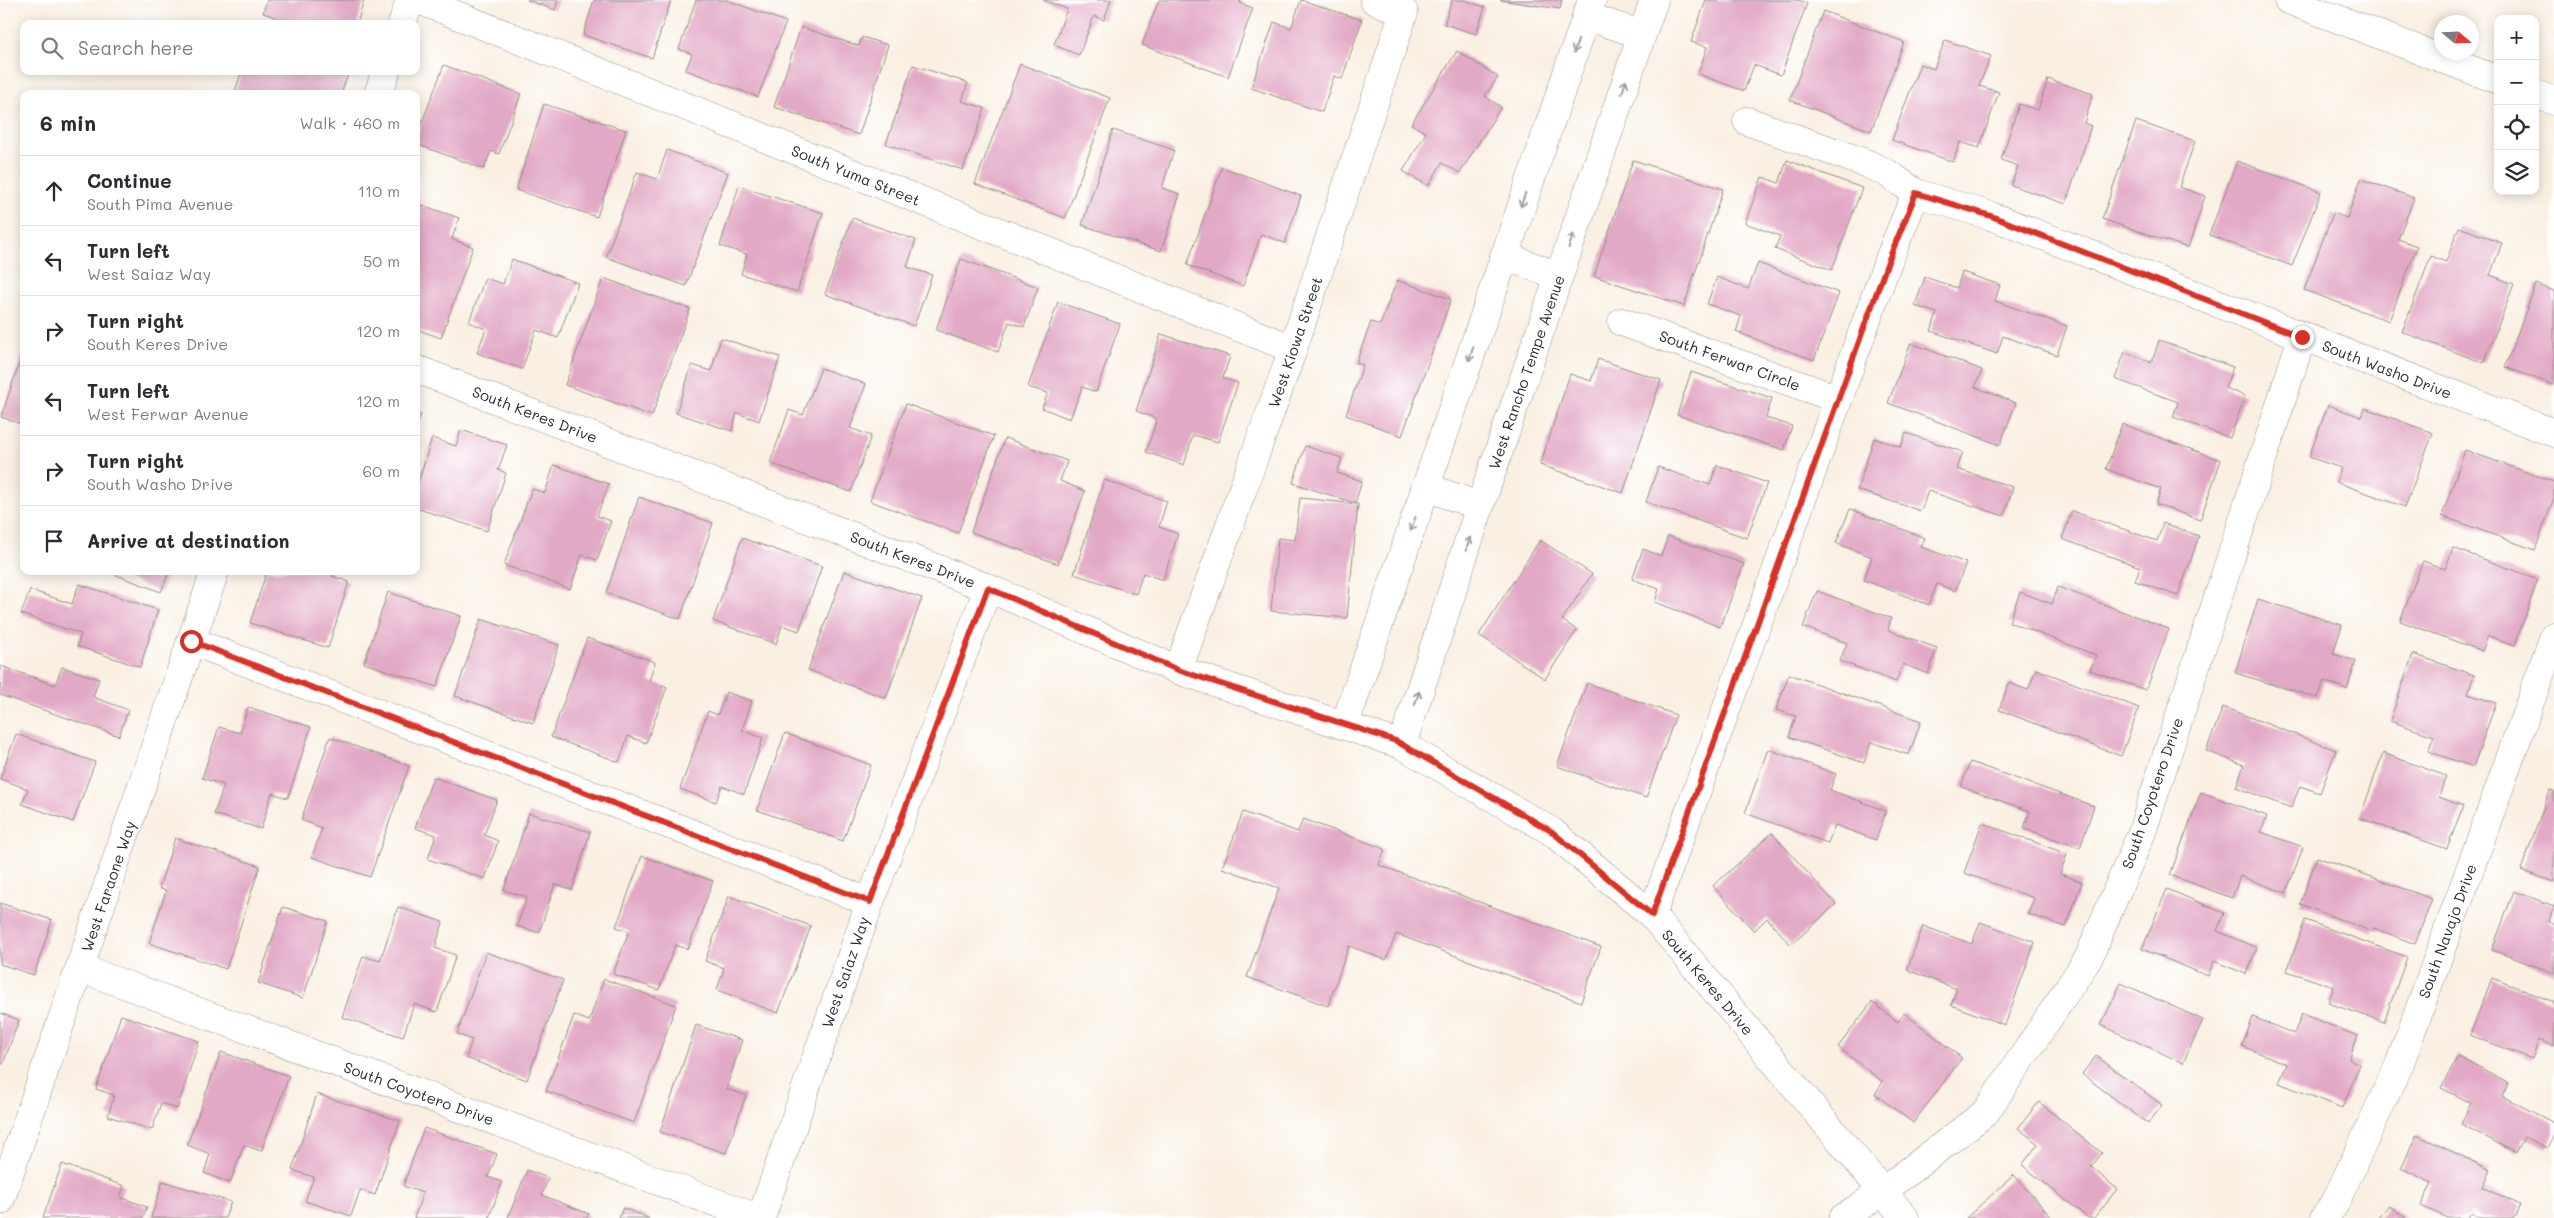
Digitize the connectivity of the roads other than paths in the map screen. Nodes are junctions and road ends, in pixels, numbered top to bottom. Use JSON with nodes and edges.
{"nodes":[{"id":1,"x":410,"y":0,"type":"edge"},
{"id":2,"x":419,"y":0,"type":"edge"},
{"id":3,"x":1374,"y":0,"type":"edge"},
{"id":4,"x":1654,"y":0,"type":"edge"},
{"id":5,"x":2288,"y":0,"type":"edge"},
{"id":6,"x":1589,"y":8,"type":"edge"},
{"id":7,"x":403,"y":20,"type":"edge"},
{"id":8,"x":1642,"y":35,"type":"junction"},
{"id":9,"x":385,"y":75,"type":"edge"},
{"id":10,"x":2494,"y":78,"type":"edge"},
{"id":11,"x":379,"y":90,"type":"edge"},
{"id":12,"x":2539,"y":95,"type":"edge"},
{"id":13,"x":2554,"y":101,"type":"edge"},
{"id":14,"x":1747,"y":121,"type":"dead end"},
{"id":15,"x":1916,"y":193,"type":"junction"},
{"id":16,"x":1504,"y":256,"type":"junction"},
{"id":17,"x":1559,"y":276,"type":"junction"},
{"id":18,"x":1622,"y":322,"type":"dead end"},
{"id":19,"x":2302,"y":337,"type":"junction"},
{"id":20,"x":1293,"y":350,"type":"junction"},
{"id":21,"x":420,"y":371,"type":"edge"},
{"id":22,"x":1838,"y":399,"type":"junction"},
{"id":23,"x":2554,"y":432,"type":"edge"},
{"id":24,"x":1425,"y":487,"type":"junction"},
{"id":25,"x":1480,"y":506,"type":"junction"},
{"id":26,"x":214,"y":575,"type":"edge"},
{"id":27,"x":988,"y":588,"type":"junction"},
{"id":28,"x":2554,"y":636,"type":"edge"},
{"id":29,"x":191,"y":641,"type":"junction"},
{"id":30,"x":1178,"y":670,"type":"junction"},
{"id":31,"x":1345,"y":724,"type":"junction"},
{"id":32,"x":1402,"y":745,"type":"junction"},
{"id":33,"x":870,"y":902,"type":"junction"},
{"id":34,"x":1652,"y":915,"type":"junction"},
{"id":35,"x":80,"y":968,"type":"junction"},
{"id":36,"x":1883,"y":1191,"type":"junction"},
{"id":37,"x":0,"y":1201,"type":"edge"},
{"id":38,"x":759,"y":1218,"type":"edge"},
{"id":39,"x":1843,"y":1218,"type":"edge"},
{"id":40,"x":1905,"y":1218,"type":"edge"},
{"id":41,"x":2324,"y":1218,"type":"edge"}],
"edges":[{"from":1,"to":7,"type":"street"},
{"from":2,"to":20,"type":"street","name":"South Yuma Street"},
{"from":3,"to":20,"type":"street","name":"West Kiowa Street"},
{"from":4,"to":8,"type":"street","name":"West Rancho Tempe Avenue"},
{"from":5,"to":10,"type":"street"},
{"from":6,"to":8,"type":"street"},
{"from":6,"to":16,"type":"street","one_way":true},
{"from":17,"to":8,"type":"street","name":"West Rancho Tempe Avenue","one_way":true},
{"from":9,"to":11,"type":"street"},
{"from":12,"to":13,"type":"street"},
{"from":14,"to":15,"type":"street","name":"South Washo Drive"},
{"from":15,"to":19,"type":"street","name":"South Washo Drive"},
{"from":15,"to":22,"type":"street"},
{"from":16,"to":17,"type":"street"},
{"from":16,"to":24,"type":"street","one_way":true},
{"from":17,"to":25,"type":"street","name":"West Rancho Tempe Avenue"},
{"from":18,"to":22,"type":"street","name":"South Ferwar Circle"},
{"from":19,"to":23,"type":"street","name":"South Washo Drive"},
{"from":19,"to":36,"type":"street","name":"South Coyotero Drive"},
{"from":20,"to":30,"type":"street","name":"West Kiowa Street"},
{"from":21,"to":27,"type":"street","name":"South Keres Drive"},
{"from":22,"to":34,"type":"street"},
{"from":24,"to":25,"type":"street"},
{"from":24,"to":31,"type":"street","one_way":true},
{"from":32,"to":25,"type":"street","name":"West Rancho Tempe Avenue","one_way":true},
{"from":26,"to":29,"type":"street","name":"West Faraone Way"},
{"from":27,"to":30,"type":"street","name":"South Keres Drive"},
{"from":27,"to":33,"type":"street","name":"West Saiaz Way"},
{"from":28,"to":41,"type":"street","name":"South Navajo Drive"},
{"from":29,"to":33,"type":"street"},
{"from":29,"to":35,"type":"street","name":"West Faraone Way"},
{"from":30,"to":31,"type":"street","name":"South Keres Drive"},
{"from":31,"to":32,"type":"street","name":"South Keres Drive"},
{"from":32,"to":34,"type":"street","name":"South Keres Drive"},
{"from":33,"to":38,"type":"street","name":"West Saiaz Way"},
{"from":34,"to":36,"type":"street","name":"South Keres Drive"},
{"from":35,"to":37,"type":"street","name":"West Faraone Way"},
{"from":35,"to":38,"type":"street","name":"South Coyotero Drive"},
{"from":36,"to":39,"type":"street","name":"South Coyotero Drive"},
{"from":36,"to":40,"type":"street","name":"South Keres Drive"}]}
